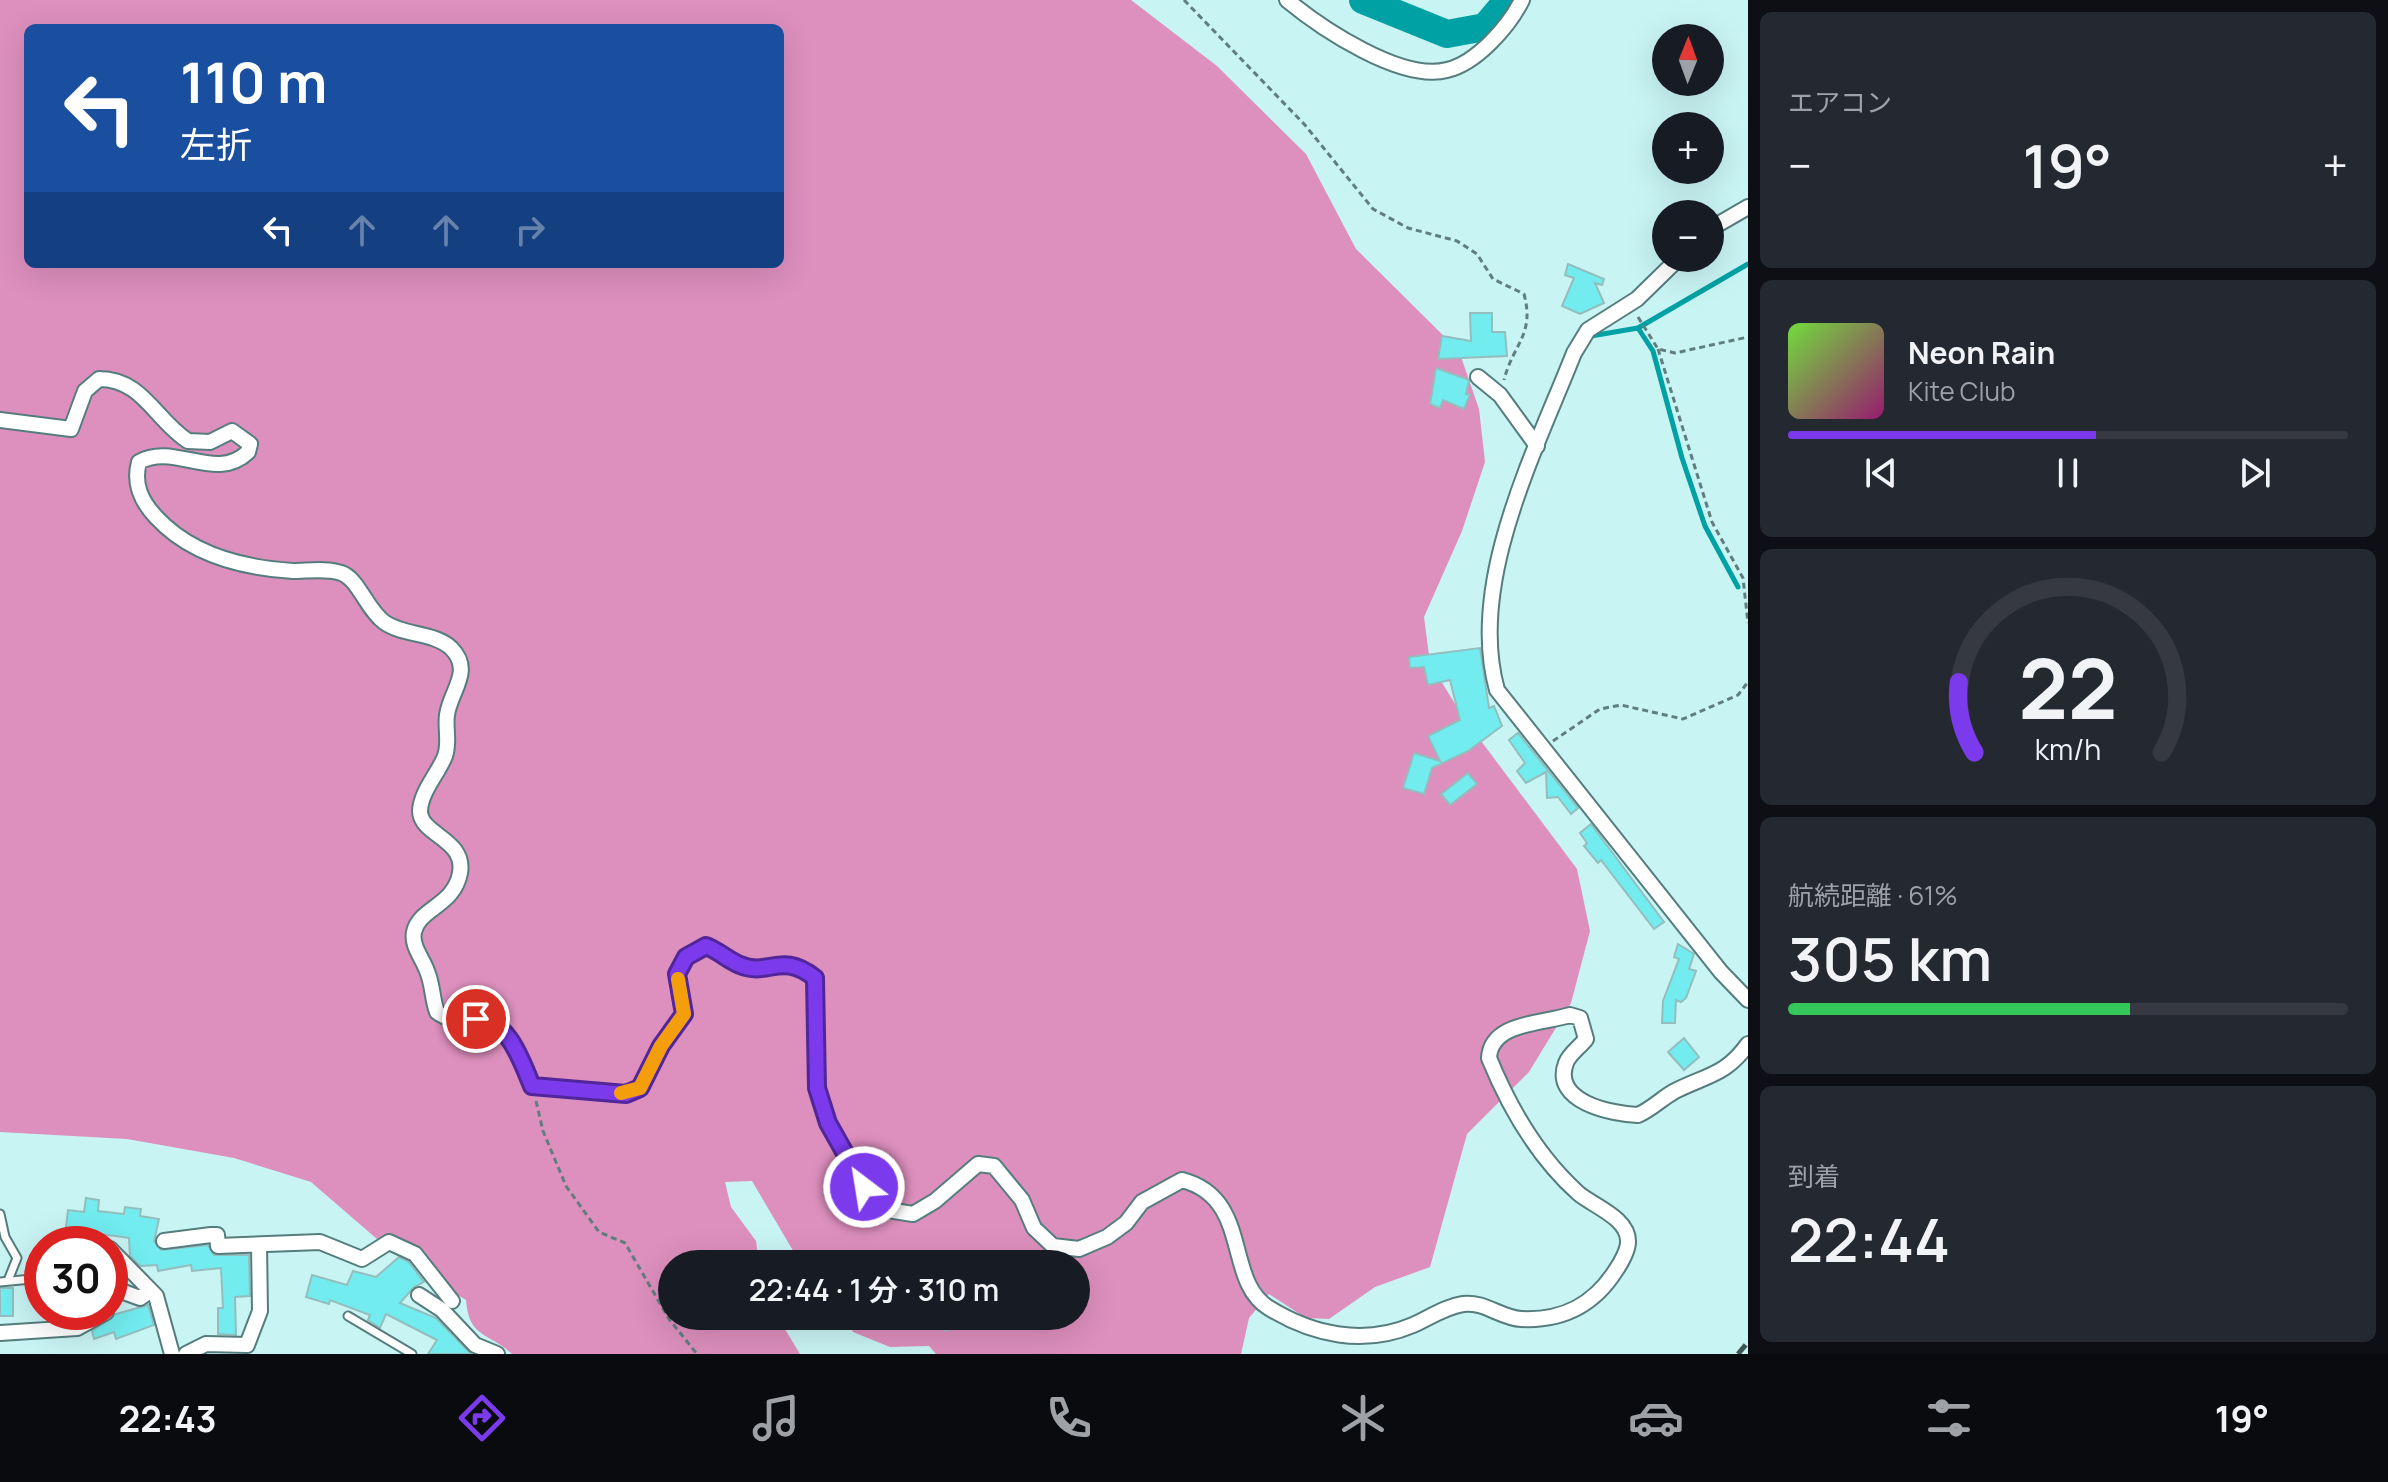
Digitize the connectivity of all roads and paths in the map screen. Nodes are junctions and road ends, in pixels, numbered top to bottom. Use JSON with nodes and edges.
{"nodes":[{"id":1,"x":1184,"y":0,"type":"edge"},
{"id":2,"x":1287,"y":0,"type":"edge"},
{"id":3,"x":1522,"y":0,"type":"edge"},
{"id":4,"x":1748,"y":207,"type":"edge"},
{"id":5,"x":1724,"y":221,"type":"edge"},
{"id":6,"x":1664,"y":272,"type":"edge"},
{"id":7,"x":1630,"y":303,"type":"junction"},
{"id":8,"x":1748,"y":337,"type":"edge"},
{"id":9,"x":1658,"y":349,"type":"junction"},
{"id":10,"x":1478,"y":377,"type":"dead end"},
{"id":11,"x":1500,"y":395,"type":"junction"},
{"id":12,"x":0,"y":420,"type":"edge"},
{"id":13,"x":1537,"y":446,"type":"junction"},
{"id":14,"x":1748,"y":574,"type":"edge"},
{"id":15,"x":1743,"y":578,"type":"junction"},
{"id":16,"x":1748,"y":623,"type":"edge"},
{"id":17,"x":1748,"y":682,"type":"edge"},
{"id":18,"x":1545,"y":750,"type":"junction"},
{"id":19,"x":1748,"y":1000,"type":"edge"},
{"id":20,"x":1748,"y":1044,"type":"edge"},
{"id":21,"x":532,"y":1086,"type":"junction"},
{"id":22,"x":0,"y":1214,"type":"edge"},
{"id":23,"x":164,"y":1241,"type":"dead end"},
{"id":24,"x":259,"y":1245,"type":"junction"},
{"id":25,"x":128,"y":1272,"type":"edge"},
{"id":26,"x":9,"y":1278,"type":"junction"},
{"id":27,"x":24,"y":1281,"type":"edge"},
{"id":28,"x":0,"y":1282,"type":"edge"},
{"id":29,"x":150,"y":1291,"type":"junction"},
{"id":30,"x":128,"y":1294,"type":"edge"},
{"id":31,"x":419,"y":1295,"type":"dead end"},
{"id":32,"x":452,"y":1301,"type":"dead end"},
{"id":33,"x":348,"y":1316,"type":"dead end"},
{"id":34,"x":46,"y":1330,"type":"edge"},
{"id":35,"x":0,"y":1333,"type":"edge"},
{"id":36,"x":172,"y":1354,"type":"edge"},
{"id":37,"x":186,"y":1354,"type":"edge"},
{"id":38,"x":412,"y":1354,"type":"edge"},
{"id":39,"x":497,"y":1354,"type":"edge"},
{"id":40,"x":697,"y":1354,"type":"edge"}],
"edges":[{"from":1,"to":11,"type":"path"},
{"from":2,"to":3,"type":"street"},
{"from":4,"to":5,"type":"street"},
{"from":6,"to":7,"type":"street"},
{"from":7,"to":9,"type":"path"},
{"from":7,"to":13,"type":"street"},
{"from":8,"to":9,"type":"path"},
{"from":9,"to":15,"type":"path"},
{"from":10,"to":11,"type":"street"},
{"from":11,"to":13,"type":"street"},
{"from":12,"to":21,"type":"street"},
{"from":13,"to":18,"type":"street"},
{"from":14,"to":15,"type":"path"},
{"from":15,"to":16,"type":"path"},
{"from":17,"to":18,"type":"path"},
{"from":18,"to":19,"type":"street"},
{"from":20,"to":21,"type":"street"},
{"from":21,"to":40,"type":"path"},
{"from":22,"to":26,"type":"lane"},
{"from":23,"to":24,"type":"street"},
{"from":24,"to":32,"type":"street"},
{"from":24,"to":37,"type":"street"},
{"from":25,"to":29,"type":"street"},
{"from":26,"to":27,"type":"lane"},
{"from":26,"to":28,"type":"lane"},
{"from":29,"to":30,"type":"street"},
{"from":29,"to":36,"type":"street"},
{"from":31,"to":39,"type":"street"},
{"from":33,"to":38,"type":"lane"},
{"from":34,"to":35,"type":"street"}]}
